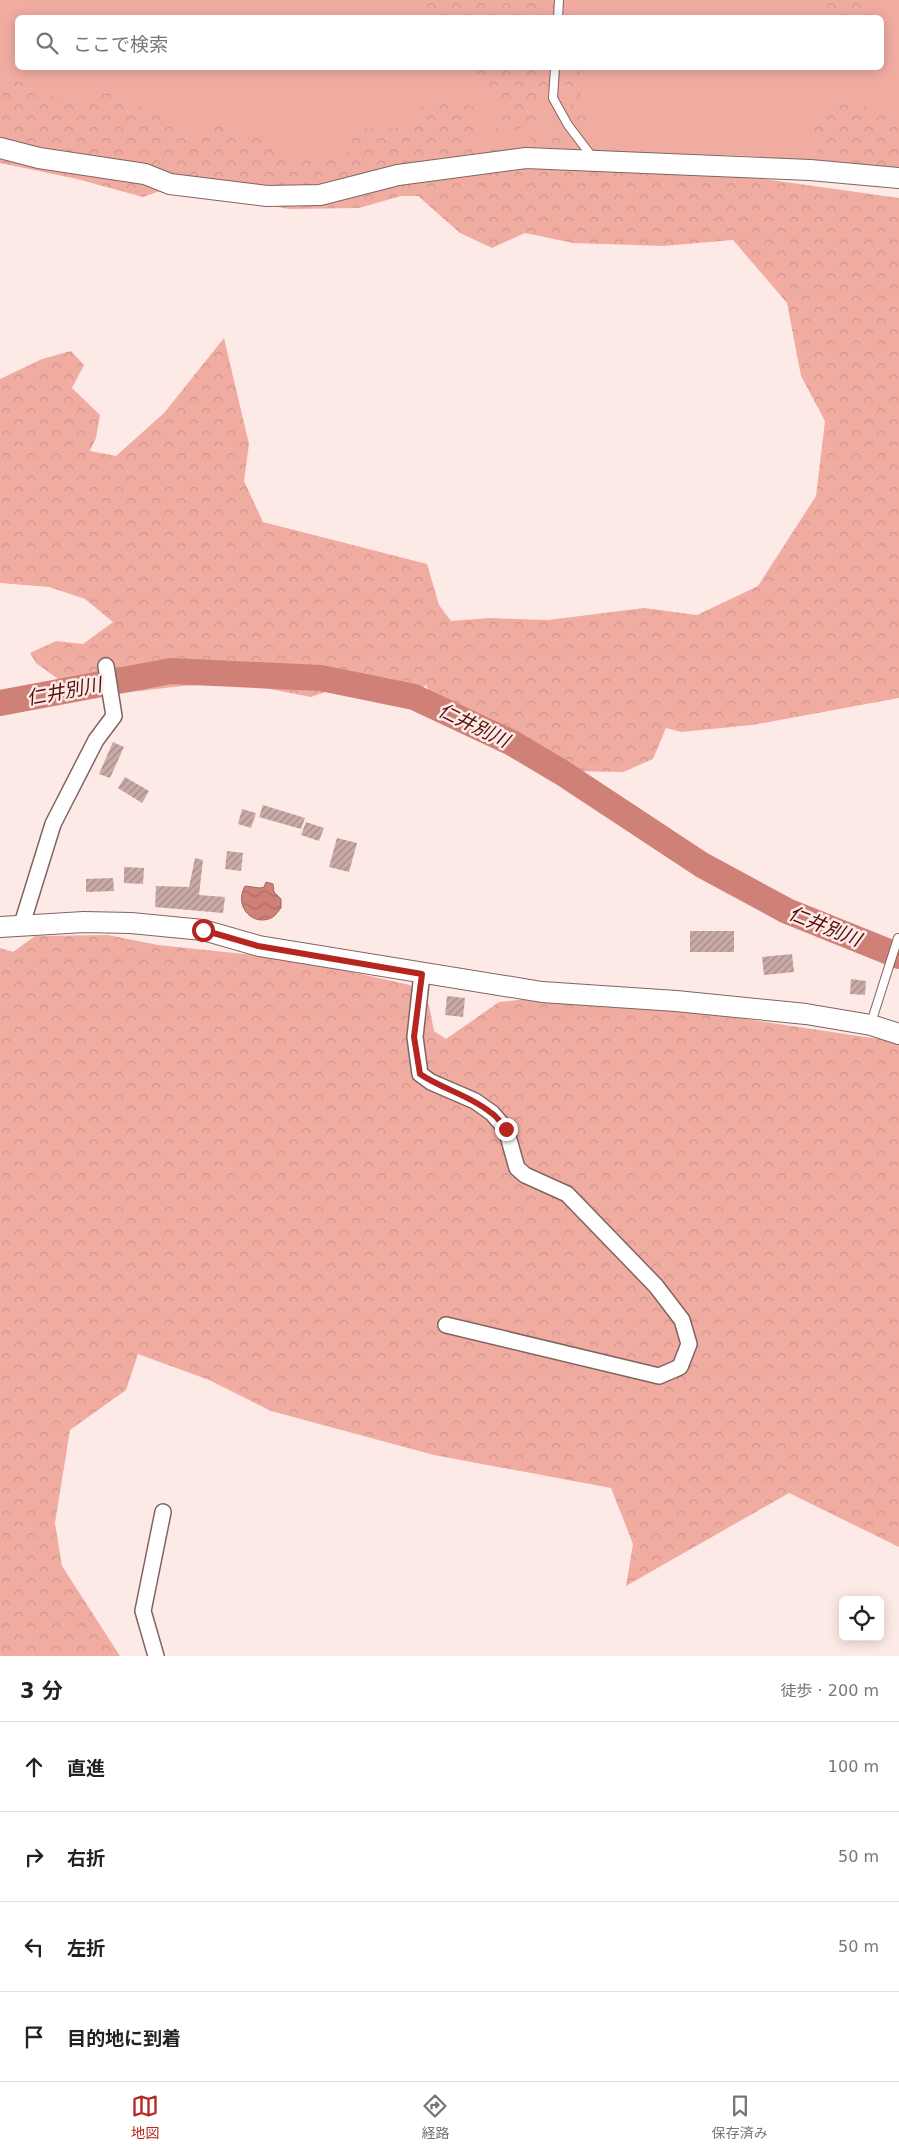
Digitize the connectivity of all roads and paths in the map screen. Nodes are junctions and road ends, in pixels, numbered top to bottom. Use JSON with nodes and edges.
{"nodes":[{"id":1,"x":560,"y":0,"type":"edge"},
{"id":2,"x":558,"y":15,"type":"edge"},
{"id":3,"x":555,"y":70,"type":"edge"},
{"id":4,"x":0,"y":148,"type":"edge"},
{"id":5,"x":595,"y":161,"type":"junction"},
{"id":6,"x":895,"y":180,"type":"edge"},
{"id":7,"x":106,"y":666,"type":"dead end"},
{"id":8,"x":22,"y":924,"type":"junction"},
{"id":9,"x":0,"y":926,"type":"edge"},
{"id":10,"x":898,"y":938,"type":"edge"},
{"id":11,"x":422,"y":974,"type":"junction"},
{"id":12,"x":871,"y":1025,"type":"junction"},
{"id":13,"x":899,"y":1034,"type":"edge"},
{"id":14,"x":446,"y":1325,"type":"dead end"},
{"id":15,"x":163,"y":1512,"type":"dead end"},
{"id":16,"x":156,"y":1656,"type":"edge"}],
"edges":[{"from":1,"to":2,"type":"lane"},
{"from":3,"to":5,"type":"lane"},
{"from":4,"to":5,"type":"street"},
{"from":5,"to":6,"type":"street"},
{"from":7,"to":8,"type":"street"},
{"from":8,"to":9,"type":"street"},
{"from":8,"to":11,"type":"street"},
{"from":10,"to":12,"type":"lane"},
{"from":11,"to":12,"type":"street"},
{"from":11,"to":14,"type":"street"},
{"from":12,"to":13,"type":"street"},
{"from":15,"to":16,"type":"street"}]}
